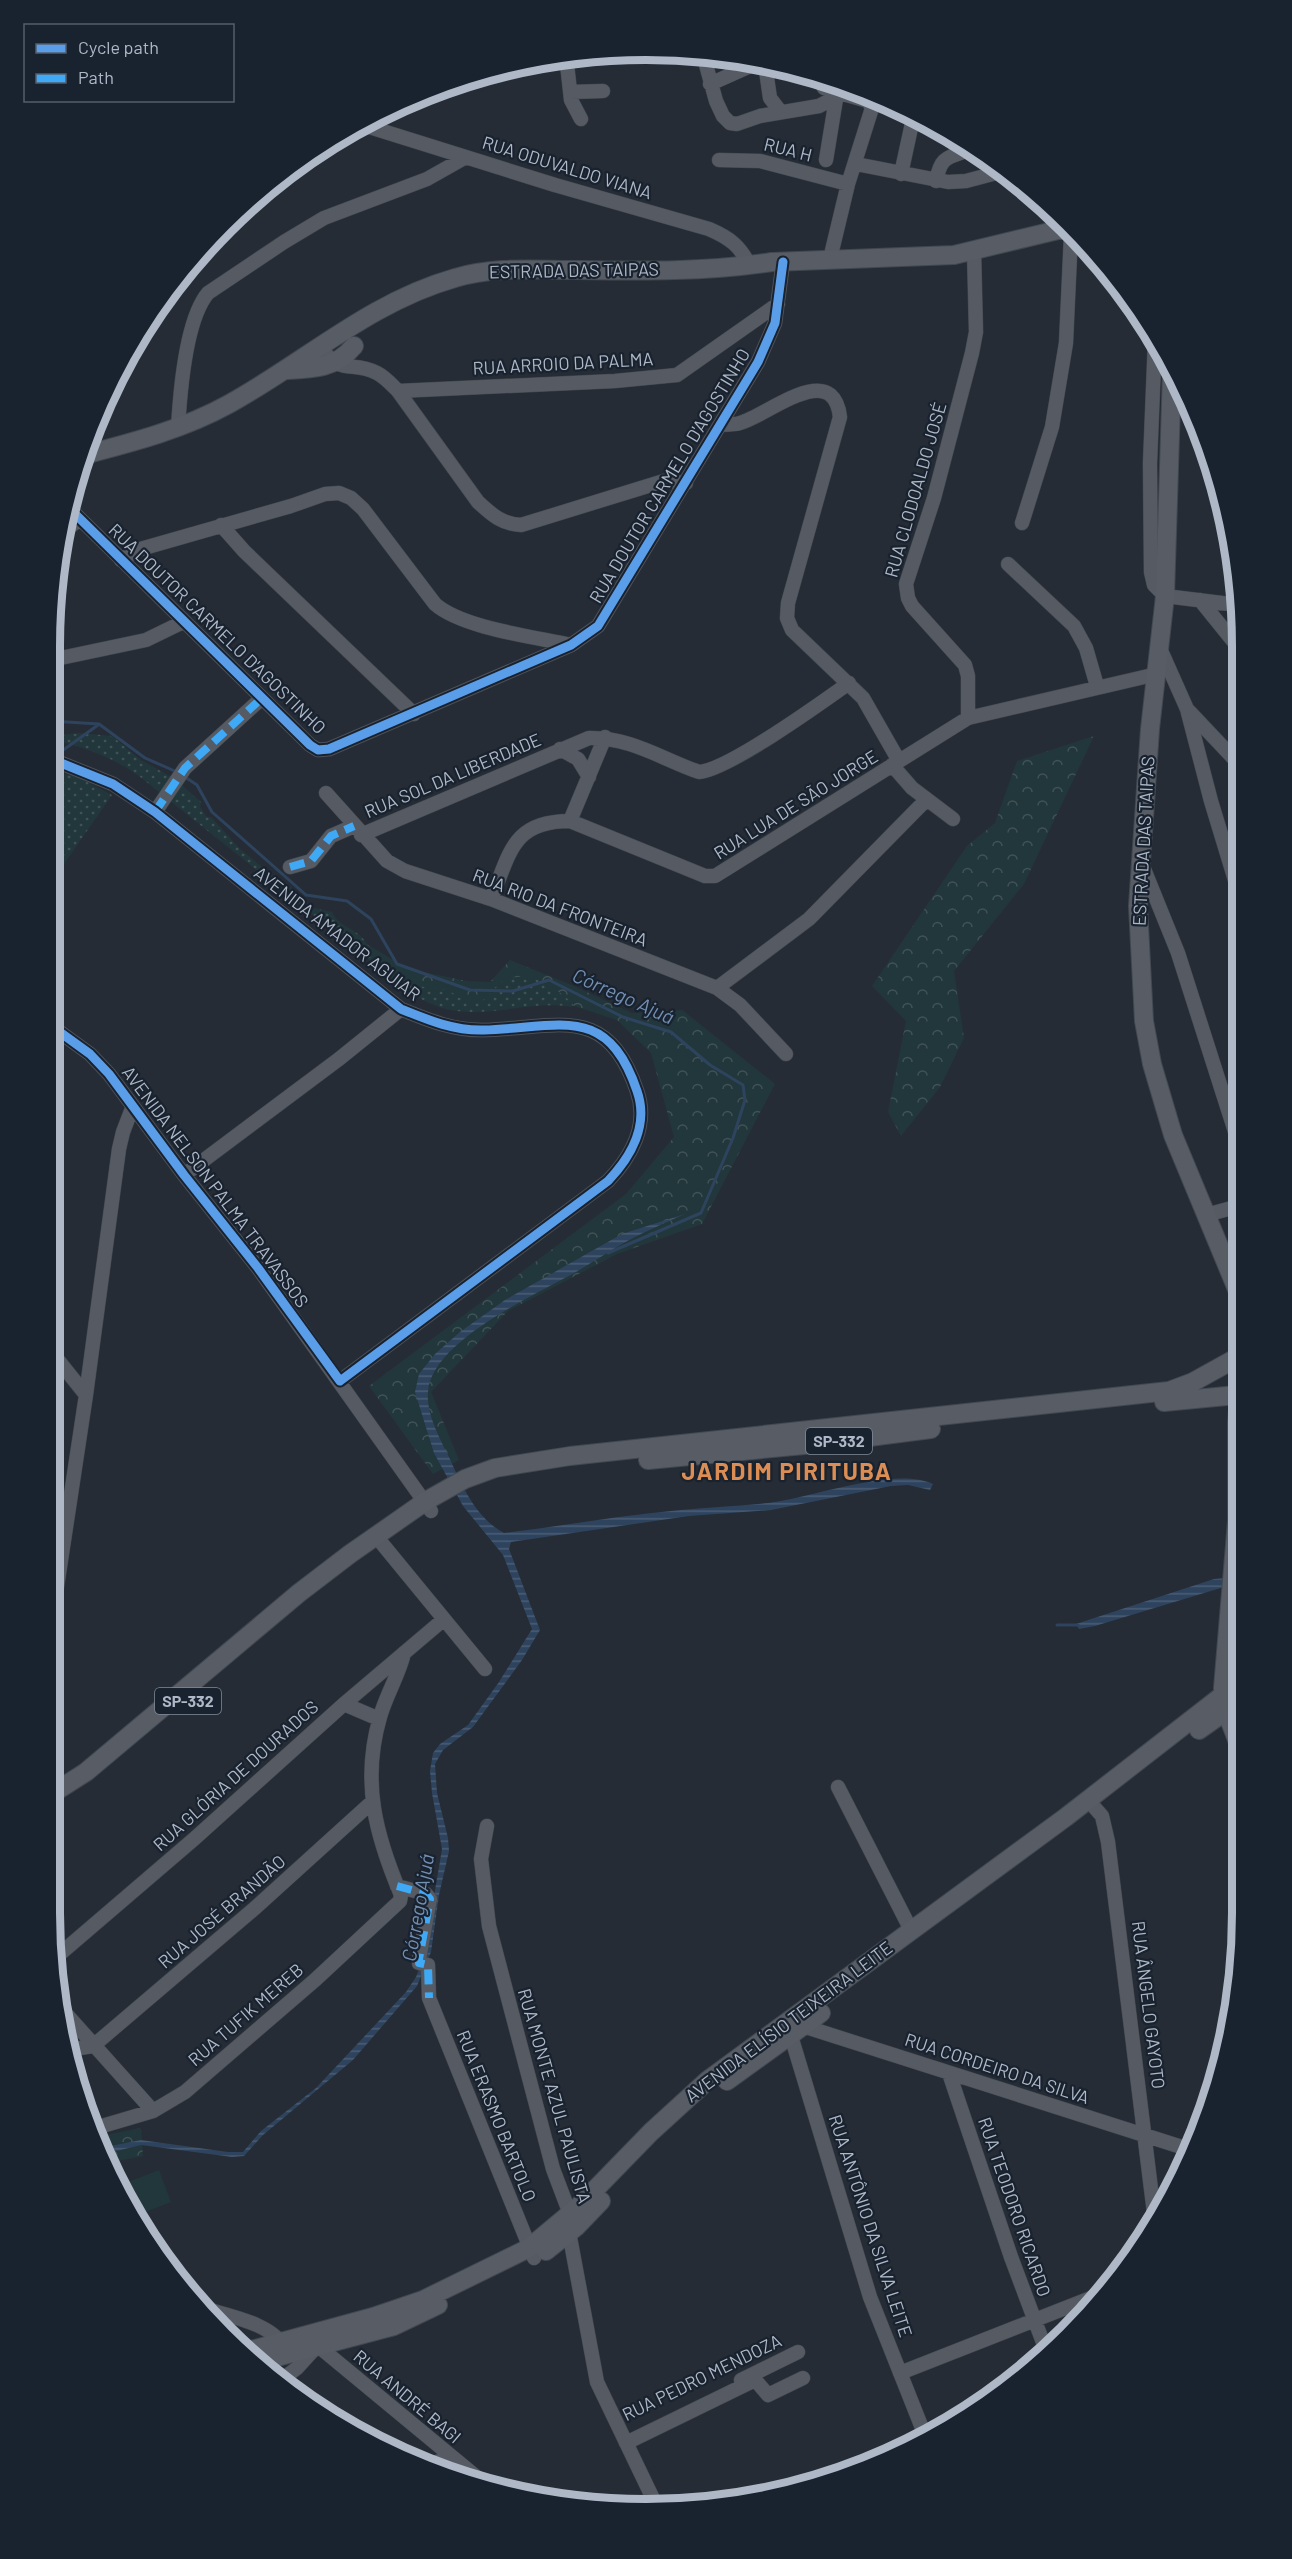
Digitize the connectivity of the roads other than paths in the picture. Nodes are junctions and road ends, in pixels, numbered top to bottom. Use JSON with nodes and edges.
{"nodes":[{"id":1,"x":705,"y":63,"type":"edge"},
{"id":2,"x":567,"y":65,"type":"edge"},
{"id":3,"x":750,"y":69,"type":"edge"},
{"id":4,"x":764,"y":72,"type":"edge"},
{"id":5,"x":710,"y":84,"type":"junction"},
{"id":6,"x":827,"y":89,"type":"edge"},
{"id":7,"x":603,"y":91,"type":"dead end"},
{"id":8,"x":570,"y":92,"type":"junction"},
{"id":9,"x":839,"y":96,"type":"junction"},
{"id":10,"x":853,"y":98,"type":"edge"},
{"id":11,"x":870,"y":105,"type":"edge"},
{"id":12,"x":780,"y":111,"type":"junction"},
{"id":13,"x":581,"y":119,"type":"dead end"},
{"id":14,"x":914,"y":125,"type":"edge"},
{"id":15,"x":373,"y":128,"type":"edge"},
{"id":16,"x":961,"y":153,"type":"edge"},
{"id":17,"x":466,"y":157,"type":"junction"},
{"id":18,"x":719,"y":160,"type":"dead end"},
{"id":19,"x":826,"y":160,"type":"dead end"},
{"id":20,"x":856,"y":164,"type":"junction"},
{"id":21,"x":992,"y":173,"type":"edge"},
{"id":22,"x":901,"y":174,"type":"junction"},
{"id":23,"x":936,"y":181,"type":"junction"},
{"id":24,"x":848,"y":184,"type":"junction"},
{"id":25,"x":1058,"y":230,"type":"edge"},
{"id":26,"x":1064,"y":236,"type":"edge"},
{"id":27,"x":974,"y":250,"type":"junction"},
{"id":28,"x":830,"y":259,"type":"junction"},
{"id":29,"x":783,"y":262,"type":"junction"},
{"id":30,"x":750,"y":266,"type":"junction"},
{"id":31,"x":778,"y":304,"type":"junction"},
{"id":32,"x":348,"y":339,"type":"junction"},
{"id":33,"x":320,"y":346,"type":"junction"},
{"id":34,"x":1154,"y":355,"type":"edge"},
{"id":35,"x":334,"y":363,"type":"junction"},
{"id":36,"x":365,"y":369,"type":"junction"},
{"id":37,"x":283,"y":370,"type":"junction"},
{"id":38,"x":1172,"y":386,"type":"edge"},
{"id":39,"x":399,"y":391,"type":"junction"},
{"id":40,"x":721,"y":425,"type":"junction"},
{"id":41,"x":178,"y":428,"type":"junction"},
{"id":42,"x":93,"y":452,"type":"edge"},
{"id":43,"x":686,"y":483,"type":"junction"},
{"id":44,"x":75,"y":514,"type":"edge"},
{"id":45,"x":80,"y":519,"type":"junction"},
{"id":46,"x":1022,"y":523,"type":"dead end"},
{"id":47,"x":73,"y":525,"type":"edge"},
{"id":48,"x":221,"y":525,"type":"junction"},
{"id":49,"x":121,"y":560,"type":"junction"},
{"id":50,"x":1008,"y":564,"type":"dead end"},
{"id":51,"x":1165,"y":596,"type":"junction"},
{"id":52,"x":1200,"y":600,"type":"junction"},
{"id":53,"x":1231,"y":604,"type":"edge"},
{"id":54,"x":183,"y":622,"type":"junction"},
{"id":55,"x":1232,"y":639,"type":"edge"},
{"id":56,"x":572,"y":645,"type":"junction"},
{"id":57,"x":1159,"y":646,"type":"junction"},
{"id":58,"x":60,"y":658,"type":"edge"},
{"id":59,"x":1156,"y":674,"type":"junction"},
{"id":60,"x":849,"y":683,"type":"junction"},
{"id":61,"x":1097,"y":686,"type":"junction"},
{"id":62,"x":262,"y":698,"type":"junction"},
{"id":63,"x":1187,"y":709,"type":"junction"},
{"id":64,"x":414,"y":714,"type":"junction"},
{"id":65,"x":968,"y":718,"type":"junction"},
{"id":66,"x":605,"y":738,"type":"junction"},
{"id":67,"x":560,"y":749,"type":"junction"},
{"id":68,"x":1232,"y":757,"type":"edge"},
{"id":69,"x":60,"y":763,"type":"edge"},
{"id":70,"x":895,"y":763,"type":"junction"},
{"id":71,"x":589,"y":777,"type":"junction"},
{"id":72,"x":326,"y":793,"type":"dead end"},
{"id":73,"x":926,"y":800,"type":"junction"},
{"id":74,"x":155,"y":812,"type":"junction"},
{"id":75,"x":953,"y":819,"type":"dead end"},
{"id":76,"x":570,"y":821,"type":"junction"},
{"id":77,"x":358,"y":831,"type":"junction"},
{"id":78,"x":1141,"y":862,"type":"junction"},
{"id":79,"x":290,"y":867,"type":"dead end"},
{"id":80,"x":1232,"y":870,"type":"edge"},
{"id":81,"x":490,"y":899,"type":"junction"},
{"id":82,"x":717,"y":988,"type":"junction"},
{"id":83,"x":401,"y":1009,"type":"junction"},
{"id":84,"x":60,"y":1033,"type":"edge"},
{"id":85,"x":786,"y":1054,"type":"dead end"},
{"id":86,"x":134,"y":1106,"type":"junction"},
{"id":87,"x":1232,"y":1122,"type":"edge"},
{"id":88,"x":184,"y":1175,"type":"junction"},
{"id":89,"x":1232,"y":1208,"type":"edge"},
{"id":90,"x":1206,"y":1215,"type":"junction"},
{"id":91,"x":1232,"y":1277,"type":"edge"},
{"id":92,"x":1232,"y":1360,"type":"edge"},
{"id":93,"x":60,"y":1362,"type":"edge"},
{"id":94,"x":1232,"y":1374,"type":"edge"},
{"id":95,"x":340,"y":1382,"type":"junction"},
{"id":96,"x":1232,"y":1390,"type":"edge"},
{"id":97,"x":86,"y":1395,"type":"junction"},
{"id":98,"x":1164,"y":1402,"type":"junction"},
{"id":99,"x":467,"y":1484,"type":"junction"},
{"id":100,"x":428,"y":1506,"type":"junction"},
{"id":101,"x":378,"y":1540,"type":"junction"},
{"id":102,"x":60,"y":1567,"type":"edge"},
{"id":103,"x":1232,"y":1582,"type":"edge"},
{"id":104,"x":443,"y":1620,"type":"junction"},
{"id":105,"x":405,"y":1653,"type":"junction"},
{"id":106,"x":485,"y":1669,"type":"dead end"},
{"id":107,"x":1224,"y":1703,"type":"junction"},
{"id":108,"x":344,"y":1704,"type":"junction"},
{"id":109,"x":379,"y":1719,"type":"junction"},
{"id":110,"x":1232,"y":1725,"type":"edge"},
{"id":111,"x":60,"y":1783,"type":"edge"},
{"id":112,"x":66,"y":1786,"type":"junction"},
{"id":113,"x":838,"y":1787,"type":"dead end"},
{"id":114,"x":60,"y":1789,"type":"edge"},
{"id":115,"x":60,"y":1801,"type":"edge"},
{"id":116,"x":372,"y":1802,"type":"junction"},
{"id":117,"x":1092,"y":1804,"type":"junction"},
{"id":118,"x":487,"y":1826,"type":"dead end"},
{"id":119,"x":399,"y":1891,"type":"junction"},
{"id":120,"x":965,"y":1896,"type":"junction"},
{"id":121,"x":911,"y":1930,"type":"junction"},
{"id":122,"x":61,"y":1953,"type":"edge"},
{"id":123,"x":70,"y":2019,"type":"edge"},
{"id":124,"x":793,"y":2026,"type":"junction"},
{"id":125,"x":93,"y":2046,"type":"junction"},
{"id":126,"x":76,"y":2049,"type":"edge"},
{"id":127,"x":949,"y":2073,"type":"junction"},
{"id":128,"x":153,"y":2111,"type":"junction"},
{"id":129,"x":101,"y":2126,"type":"edge"},
{"id":130,"x":1147,"y":2136,"type":"junction"},
{"id":131,"x":1183,"y":2147,"type":"edge"},
{"id":132,"x":1154,"y":2205,"type":"edge"},
{"id":133,"x":570,"y":2223,"type":"junction"},
{"id":134,"x":532,"y":2253,"type":"junction"},
{"id":135,"x":1086,"y":2300,"type":"edge"},
{"id":136,"x":219,"y":2313,"type":"edge"},
{"id":137,"x":1035,"y":2321,"type":"junction"},
{"id":138,"x":316,"y":2339,"type":"junction"},
{"id":139,"x":1043,"y":2343,"type":"edge"},
{"id":140,"x":283,"y":2347,"type":"junction"},
{"id":141,"x":256,"y":2350,"type":"edge"},
{"id":142,"x":798,"y":2352,"type":"dead end"},
{"id":143,"x":264,"y":2357,"type":"edge"},
{"id":144,"x":900,"y":2373,"type":"junction"},
{"id":145,"x":286,"y":2376,"type":"edge"},
{"id":146,"x":803,"y":2378,"type":"dead end"},
{"id":147,"x":922,"y":2429,"type":"edge"},
{"id":148,"x":624,"y":2440,"type":"junction"},
{"id":149,"x":450,"y":2456,"type":"junction"},
{"id":150,"x":440,"y":2461,"type":"edge"},
{"id":151,"x":469,"y":2471,"type":"edge"},
{"id":152,"x":653,"y":2499,"type":"edge"}],
"edges":[{"from":1,"to":5,"type":"street"},
{"from":2,"to":8,"type":"street"},
{"from":3,"to":5,"type":"street"},
{"from":4,"to":12,"type":"street"},
{"from":5,"to":12,"type":"street"},
{"from":6,"to":9,"type":"street"},
{"from":7,"to":8,"type":"street"},
{"from":8,"to":13,"type":"street"},
{"from":9,"to":10,"type":"street"},
{"from":9,"to":12,"type":"street"},
{"from":9,"to":19,"type":"street"},
{"from":11,"to":20,"type":"street"},
{"from":14,"to":22,"type":"street"},
{"from":15,"to":17,"type":"street","name":"RUA ODUVALDO VIANA"},
{"from":16,"to":23,"type":"street"},
{"from":17,"to":30,"type":"street","name":"RUA ODUVALDO VIANA"},
{"from":17,"to":41,"type":"street"},
{"from":18,"to":24,"type":"street","name":"RUA H"},
{"from":20,"to":22,"type":"street"},
{"from":20,"to":24,"type":"street"},
{"from":21,"to":23,"type":"street"},
{"from":22,"to":23,"type":"street"},
{"from":24,"to":28,"type":"street"},
{"from":25,"to":27,"type":"main road","name":"ESTRADA DAS TAIPAS"},
{"from":26,"to":46,"type":"street"},
{"from":27,"to":28,"type":"main road","name":"ESTRADA DAS TAIPAS"},
{"from":27,"to":65,"type":"street","name":"RUA CLODOALDO JOSÉ"},
{"from":28,"to":29,"type":"main road","name":"ESTRADA DAS TAIPAS"},
{"from":29,"to":30,"type":"main road","name":"ESTRADA DAS TAIPAS"},
{"from":29,"to":31,"type":"street","name":"RUA DOUTOR CARMELO D'AGOSTINHO"},
{"from":30,"to":32,"type":"main road","name":"ESTRADA DAS TAIPAS"},
{"from":31,"to":39,"type":"street","name":"RUA ARROIO DA PALMA"},
{"from":31,"to":40,"type":"street","name":"RUA DOUTOR CARMELO D'AGOSTINHO"},
{"from":32,"to":33,"type":"main road","name":"ESTRADA DAS TAIPAS"},
{"from":32,"to":35,"type":"main road"},
{"from":32,"to":36,"type":"street"},
{"from":33,"to":35,"type":"street"},
{"from":33,"to":37,"type":"main road","name":"ESTRADA DAS TAIPAS"},
{"from":34,"to":51,"type":"street"},
{"from":35,"to":36,"type":"street"},
{"from":35,"to":37,"type":"main road"},
{"from":36,"to":39,"type":"street"},
{"from":37,"to":41,"type":"main road","name":"ESTRADA DAS TAIPAS"},
{"from":38,"to":51,"type":"main road","name":"ESTRADA DAS TAIPAS"},
{"from":39,"to":43,"type":"street"},
{"from":40,"to":43,"type":"street","name":"RUA DOUTOR CARMELO D'AGOSTINHO"},
{"from":40,"to":60,"type":"street"},
{"from":41,"to":42,"type":"main road","name":"ESTRADA DAS TAIPAS"},
{"from":43,"to":56,"type":"street","name":"RUA DOUTOR CARMELO D'AGOSTINHO"},
{"from":44,"to":45,"type":"street","name":"RUA DOUTOR CARMELO D'AGOSTINHO"},
{"from":45,"to":47,"type":"street"},
{"from":45,"to":49,"type":"street","name":"RUA DOUTOR CARMELO D'AGOSTINHO"},
{"from":48,"to":49,"type":"street"},
{"from":48,"to":56,"type":"street"},
{"from":48,"to":64,"type":"street"},
{"from":49,"to":54,"type":"street","name":"RUA DOUTOR CARMELO D'AGOSTINHO"},
{"from":50,"to":61,"type":"street"},
{"from":51,"to":52,"type":"street"},
{"from":51,"to":57,"type":"main road","name":"ESTRADA DAS TAIPAS"},
{"from":52,"to":53,"type":"street"},
{"from":52,"to":55,"type":"street"},
{"from":54,"to":58,"type":"street"},
{"from":54,"to":62,"type":"street","name":"RUA DOUTOR CARMELO D'AGOSTINHO"},
{"from":56,"to":64,"type":"street","name":"RUA DOUTOR CARMELO D'AGOSTINHO"},
{"from":57,"to":59,"type":"main road","name":"ESTRADA DAS TAIPAS"},
{"from":57,"to":63,"type":"street"},
{"from":59,"to":61,"type":"street","name":"RUA LUA DE SÃO JORGE"},
{"from":59,"to":78,"type":"main road","name":"ESTRADA DAS TAIPAS"},
{"from":60,"to":66,"type":"street","name":"RUA SOL DA LIBERDADE"},
{"from":60,"to":70,"type":"street"},
{"from":61,"to":65,"type":"street","name":"RUA LUA DE SÃO JORGE"},
{"from":62,"to":64,"type":"street","name":"RUA DOUTOR CARMELO D'AGOSTINHO"},
{"from":62,"to":74,"type":"street"},
{"from":63,"to":68,"type":"street"},
{"from":63,"to":80,"type":"street"},
{"from":65,"to":70,"type":"street","name":"RUA LUA DE SÃO JORGE"},
{"from":66,"to":67,"type":"street","name":"RUA SOL DA LIBERDADE"},
{"from":66,"to":71,"type":"street"},
{"from":67,"to":71,"type":"street","name":"RUA SOL DA LIBERDADE"},
{"from":67,"to":77,"type":"street","name":"RUA SOL DA LIBERDADE"},
{"from":69,"to":74,"type":"street","name":"AVENIDA AMADOR AGUIAR"},
{"from":70,"to":73,"type":"street"},
{"from":70,"to":76,"type":"street","name":"RUA LUA DE SÃO JORGE"},
{"from":71,"to":76,"type":"street"},
{"from":72,"to":77,"type":"street","name":"RUA RIO DA FRONTEIRA"},
{"from":73,"to":75,"type":"street"},
{"from":73,"to":82,"type":"street"},
{"from":74,"to":83,"type":"street","name":"AVENIDA AMADOR AGUIAR"},
{"from":76,"to":81,"type":"street"},
{"from":77,"to":79,"type":"street","name":"RUA SOL DA LIBERDADE"},
{"from":77,"to":81,"type":"street","name":"RUA RIO DA FRONTEIRA"},
{"from":78,"to":87,"type":"street"},
{"from":78,"to":90,"type":"main road","name":"ESTRADA DAS TAIPAS"},
{"from":81,"to":82,"type":"street","name":"RUA RIO DA FRONTEIRA"},
{"from":82,"to":85,"type":"street","name":"RUA RIO DA FRONTEIRA"},
{"from":83,"to":88,"type":"street"},
{"from":83,"to":95,"type":"street","name":"AVENIDA AMADOR AGUIAR"},
{"from":84,"to":86,"type":"street","name":"AVENIDA NELSON PALMA TRAVASSOS"},
{"from":86,"to":88,"type":"street","name":"AVENIDA NELSON PALMA TRAVASSOS"},
{"from":86,"to":97,"type":"street"},
{"from":88,"to":95,"type":"street","name":"AVENIDA NELSON PALMA TRAVASSOS"},
{"from":89,"to":90,"type":"street"},
{"from":90,"to":91,"type":"main road","name":"ESTRADA DAS TAIPAS"},
{"from":92,"to":99,"type":"main road","number":"SP-332"},
{"from":93,"to":97,"type":"street"},
{"from":94,"to":98,"type":"main road","number":"SP-332"},
{"from":95,"to":100,"type":"street","name":"AVENIDA NELSON PALMA TRAVASSOS"},
{"from":96,"to":98,"type":"main road"},
{"from":97,"to":102,"type":"street"},
{"from":98,"to":99,"type":"main road","number":"SP-332"},
{"from":99,"to":100,"type":"main road","number":"SP-332"},
{"from":100,"to":101,"type":"main road","number":"SP-332"},
{"from":101,"to":104,"type":"street"},
{"from":101,"to":112,"type":"main road","number":"SP-332"},
{"from":101,"to":115,"type":"main road","number":"SP-332"},
{"from":103,"to":107,"type":"main road"},
{"from":104,"to":105,"type":"street","name":"RUA GLÓRIA DE DOURADOS"},
{"from":104,"to":106,"type":"street"},
{"from":105,"to":108,"type":"street","name":"RUA GLÓRIA DE DOURADOS"},
{"from":105,"to":109,"type":"street"},
{"from":107,"to":110,"type":"main road"},
{"from":107,"to":117,"type":"main road","name":"AVENIDA ELÍSIO TEIXEIRA LEITE"},
{"from":108,"to":109,"type":"street"},
{"from":108,"to":122,"type":"street","name":"RUA GLÓRIA DE DOURADOS"},
{"from":109,"to":116,"type":"street"},
{"from":111,"to":112,"type":"main road"},
{"from":112,"to":114,"type":"main road","number":"SP-332"},
{"from":113,"to":121,"type":"street"},
{"from":116,"to":119,"type":"street"},
{"from":116,"to":125,"type":"street","name":"RUA JOSÉ BRANDÃO"},
{"from":117,"to":120,"type":"main road","name":"AVENIDA ELÍSIO TEIXEIRA LEITE"},
{"from":117,"to":130,"type":"street","name":"RUA ÂNGELO GAYOTO"},
{"from":118,"to":133,"type":"street","name":"RUA MONTE AZUL PAULISTA"},
{"from":119,"to":128,"type":"street","name":"RUA TUFIK MEREB"},
{"from":119,"to":134,"type":"street","name":"RUA ERASMO BARTOLO"},
{"from":120,"to":121,"type":"main road","name":"AVENIDA ELÍSIO TEIXEIRA LEITE"},
{"from":120,"to":124,"type":"main road","name":"AVENIDA ELÍSIO TEIXEIRA LEITE"},
{"from":121,"to":124,"type":"main road","name":"AVENIDA ELÍSIO TEIXEIRA LEITE"},
{"from":123,"to":125,"type":"street"},
{"from":124,"to":127,"type":"street","name":"RUA CORDEIRO DA SILVA"},
{"from":124,"to":133,"type":"main road","name":"AVENIDA ELÍSIO TEIXEIRA LEITE"},
{"from":124,"to":144,"type":"street","name":"RUA ANTÔNIO DA SILVA LEITE"},
{"from":125,"to":126,"type":"street"},
{"from":125,"to":128,"type":"street"},
{"from":127,"to":130,"type":"street","name":"RUA CORDEIRO DA SILVA"},
{"from":127,"to":137,"type":"street","name":"RUA TEODORO RICARDO"},
{"from":128,"to":129,"type":"street","name":"RUA TUFIK MEREB"},
{"from":130,"to":131,"type":"street","name":"RUA CORDEIRO DA SILVA"},
{"from":130,"to":132,"type":"street","name":"RUA ÂNGELO GAYOTO"},
{"from":133,"to":134,"type":"main road","name":"AVENIDA ELÍSIO TEIXEIRA LEITE"},
{"from":133,"to":148,"type":"street","name":"RUA MONTE AZUL PAULISTA"},
{"from":134,"to":138,"type":"main road","name":"AVENIDA ELÍSIO TEIXEIRA LEITE"},
{"from":135,"to":137,"type":"street"},
{"from":136,"to":140,"type":"street"},
{"from":137,"to":139,"type":"street","name":"RUA TEODORO RICARDO"},
{"from":137,"to":144,"type":"street"},
{"from":138,"to":140,"type":"main road","name":"AVENIDA ELÍSIO TEIXEIRA LEITE"},
{"from":138,"to":145,"type":"street"},
{"from":138,"to":149,"type":"street","name":"RUA ANDRÉ BAGI"},
{"from":140,"to":141,"type":"main road","name":"AVENIDA ELÍSIO TEIXEIRA LEITE"},
{"from":140,"to":143,"type":"main road","name":"AVENIDA ELÍSIO TEIXEIRA LEITE"},
{"from":142,"to":148,"type":"street","name":"RUA PEDRO MENDOZA"},
{"from":144,"to":147,"type":"street","name":"RUA ANTÔNIO DA SILVA LEITE"},
{"from":146,"to":148,"type":"street","name":"RUA PEDRO MENDOZA"},
{"from":148,"to":152,"type":"street","name":"RUA MONTE AZUL PAULISTA"},
{"from":149,"to":150,"type":"street"},
{"from":149,"to":151,"type":"street","name":"RUA ANDRÉ BAGI"}]}
